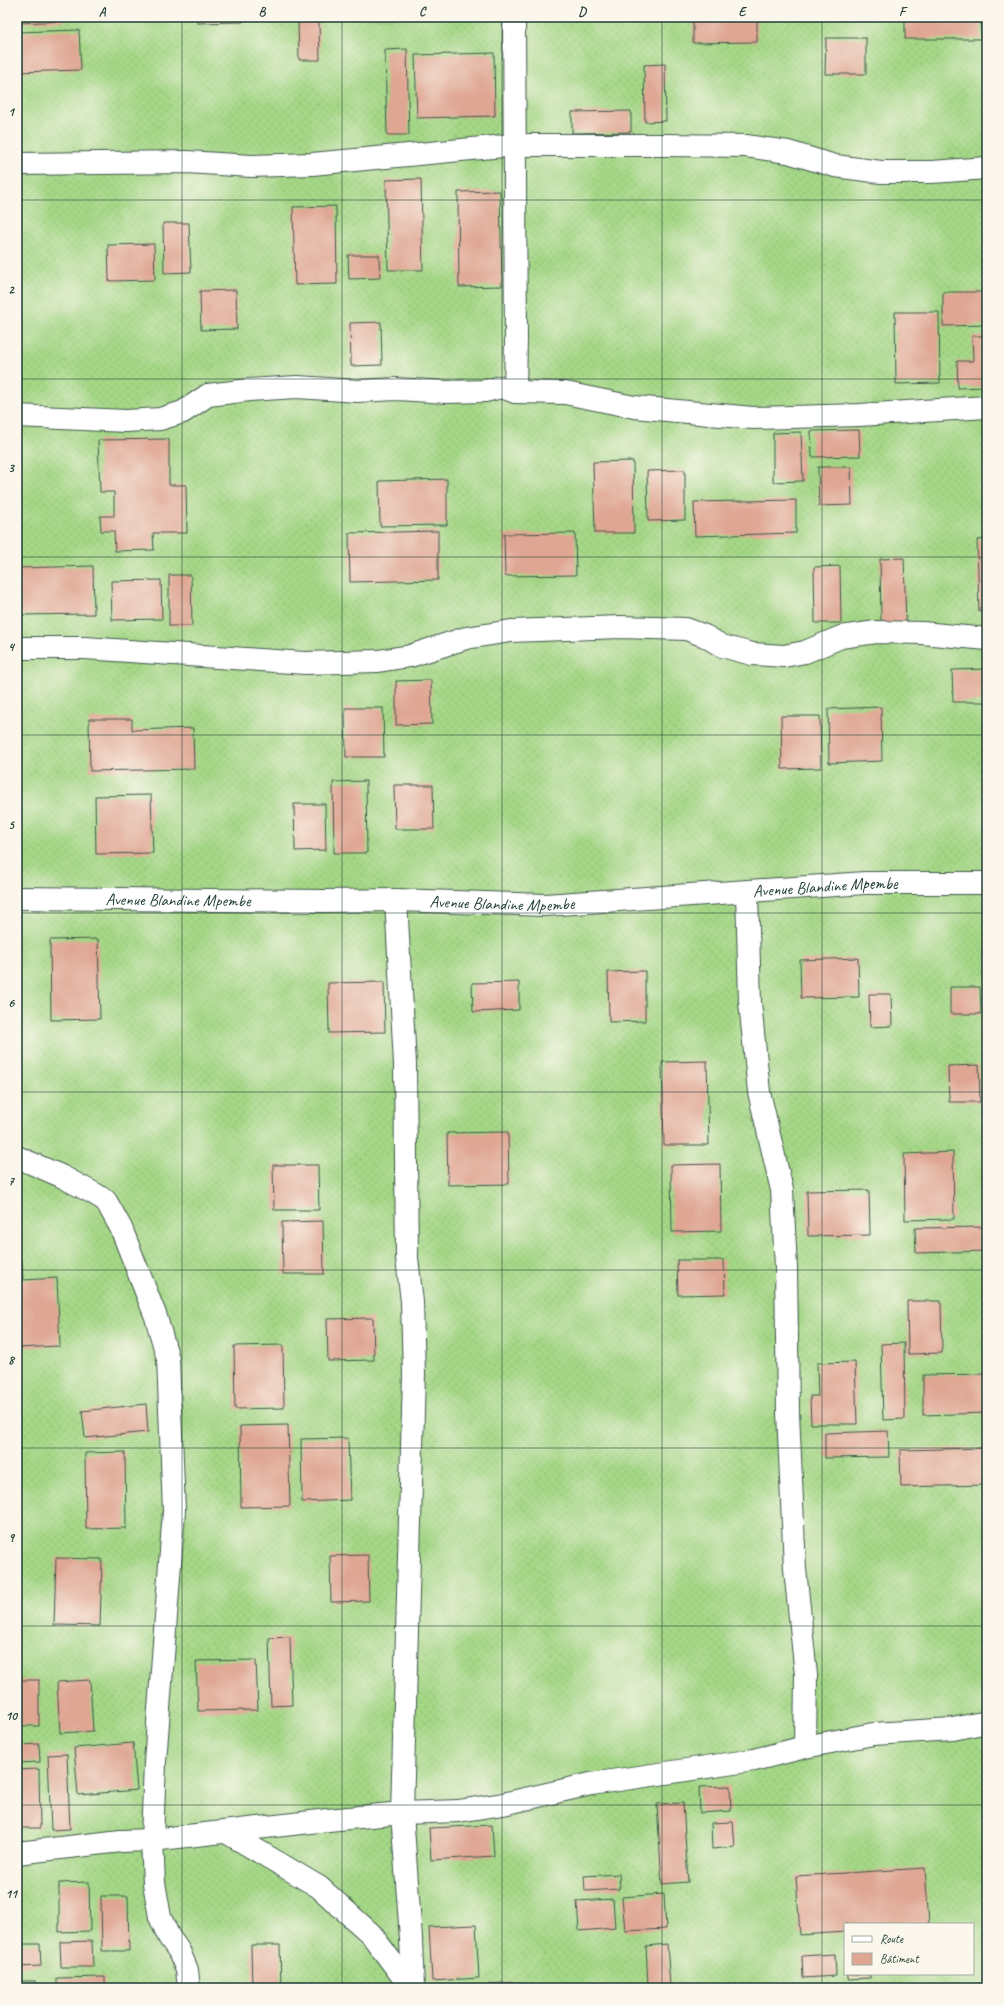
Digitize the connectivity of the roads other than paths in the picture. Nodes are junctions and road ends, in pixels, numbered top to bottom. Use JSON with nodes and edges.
{"nodes":[{"id":1,"x":514,"y":17,"type":"edge"},
{"id":2,"x":515,"y":145,"type":"junction"},
{"id":3,"x":17,"y":164,"type":"edge"},
{"id":4,"x":987,"y":168,"type":"edge"},
{"id":5,"x":514,"y":392,"type":"junction"},
{"id":6,"x":987,"y":407,"type":"edge"},
{"id":7,"x":17,"y":416,"type":"edge"},
{"id":8,"x":987,"y":639,"type":"edge"},
{"id":9,"x":17,"y":648,"type":"edge"},
{"id":10,"x":987,"y":883,"type":"edge"},
{"id":11,"x":747,"y":892,"type":"junction"},
{"id":12,"x":17,"y":898,"type":"edge"},
{"id":13,"x":396,"y":900,"type":"junction"},
{"id":14,"x":17,"y":1156,"type":"edge"},
{"id":15,"x":987,"y":1722,"type":"edge"},
{"id":16,"x":804,"y":1747,"type":"junction"},
{"id":17,"x":402,"y":1813,"type":"junction"},
{"id":18,"x":226,"y":1832,"type":"junction"},
{"id":19,"x":152,"y":1840,"type":"junction"},
{"id":20,"x":17,"y":1853,"type":"edge"},
{"id":21,"x":189,"y":1988,"type":"edge"},
{"id":22,"x":412,"y":1988,"type":"edge"}],
"edges":[{"from":1,"to":2,"type":"street"},
{"from":2,"to":3,"type":"street"},
{"from":2,"to":4,"type":"street"},
{"from":2,"to":5,"type":"street"},
{"from":5,"to":6,"type":"street"},
{"from":5,"to":7,"type":"street"},
{"from":8,"to":9,"type":"street"},
{"from":10,"to":11,"type":"street","name":"Avenue Blandine Mpembe"},
{"from":11,"to":13,"type":"street","name":"Avenue Blandine Mpembe"},
{"from":11,"to":16,"type":"street"},
{"from":12,"to":13,"type":"street","name":"Avenue Blandine Mpembe"},
{"from":13,"to":17,"type":"street"},
{"from":14,"to":19,"type":"street"},
{"from":15,"to":16,"type":"street"},
{"from":16,"to":17,"type":"street"},
{"from":17,"to":18,"type":"street"},
{"from":17,"to":22,"type":"street"},
{"from":18,"to":19,"type":"street"},
{"from":18,"to":22,"type":"street"},
{"from":19,"to":20,"type":"street"},
{"from":19,"to":21,"type":"street"}]}
